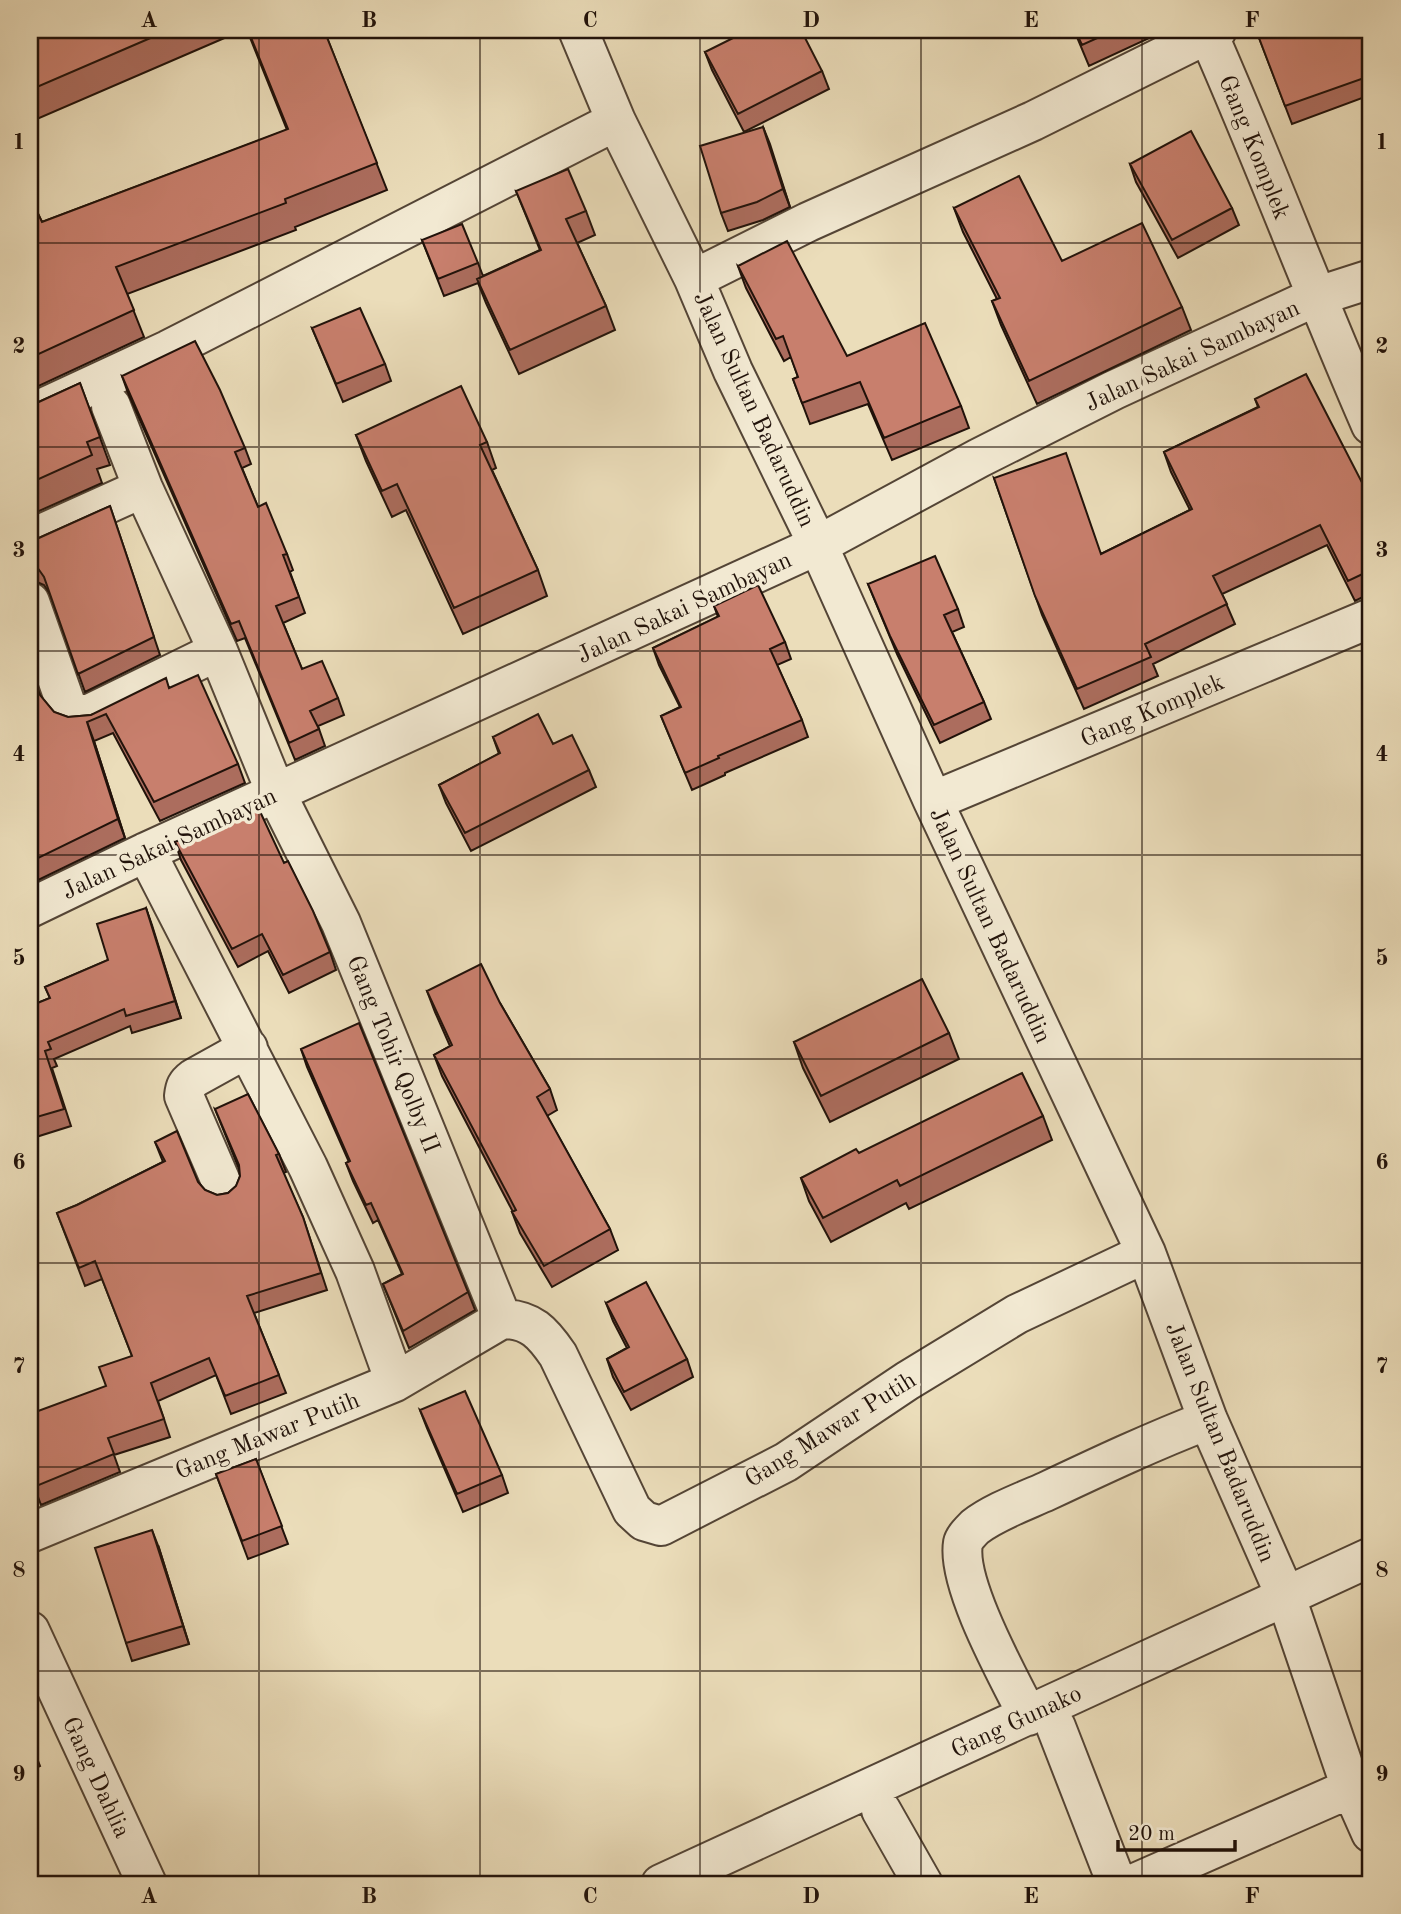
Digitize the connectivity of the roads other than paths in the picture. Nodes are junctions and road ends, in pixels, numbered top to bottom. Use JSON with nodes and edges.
{"nodes":[{"id":1,"x":578,"y":30,"type":"edge"},
{"id":2,"x":1210,"y":31,"type":"edge"},
{"id":3,"x":616,"y":121,"type":"junction"},
{"id":4,"x":694,"y":279,"type":"junction"},
{"id":5,"x":1371,"y":279,"type":"edge"},
{"id":6,"x":1315,"y":297,"type":"junction"},
{"id":7,"x":111,"y":406,"type":"dead end"},
{"id":8,"x":30,"y":414,"type":"edge"},
{"id":9,"x":1371,"y":425,"type":"edge"},
{"id":10,"x":143,"y":488,"type":"junction"},
{"id":11,"x":30,"y":539,"type":"edge"},
{"id":12,"x":818,"y":545,"type":"junction"},
{"id":13,"x":30,"y":602,"type":"edge"},
{"id":14,"x":1371,"y":618,"type":"edge"},
{"id":15,"x":218,"y":651,"type":"junction"},
{"id":16,"x":276,"y":793,"type":"junction"},
{"id":17,"x":933,"y":801,"type":"junction"},
{"id":18,"x":146,"y":852,"type":"junction"},
{"id":19,"x":30,"y":908,"type":"edge"},
{"id":20,"x":248,"y":1048,"type":"junction"},
{"id":21,"x":225,"y":1191,"type":"edge"},
{"id":22,"x":1146,"y":1253,"type":"junction"},
{"id":23,"x":502,"y":1319,"type":"junction"},
{"id":24,"x":395,"y":1382,"type":"junction"},
{"id":25,"x":1208,"y":1420,"type":"junction"},
{"id":26,"x":30,"y":1533,"type":"edge"},
{"id":27,"x":1371,"y":1557,"type":"edge"},
{"id":28,"x":1286,"y":1597,"type":"junction"},
{"id":29,"x":30,"y":1631,"type":"edge"},
{"id":30,"x":1042,"y":1721,"type":"junction"},
{"id":31,"x":1351,"y":1788,"type":"junction"},
{"id":32,"x":881,"y":1810,"type":"dead end"},
{"id":33,"x":1371,"y":1833,"type":"edge"},
{"id":34,"x":146,"y":1884,"type":"edge"},
{"id":35,"x":661,"y":1884,"type":"edge"},
{"id":36,"x":923,"y":1884,"type":"edge"},
{"id":37,"x":1117,"y":1884,"type":"edge"},
{"id":38,"x":1133,"y":1884,"type":"edge"}],
"edges":[{"from":1,"to":3,"type":"street","name":"Jalan Sultan Badaruddin"},
{"from":2,"to":4,"type":"street"},
{"from":2,"to":6,"type":"street","name":"Gang Komplek"},
{"from":3,"to":4,"type":"street","name":"Jalan Sultan Badaruddin"},
{"from":3,"to":8,"type":"street"},
{"from":4,"to":12,"type":"street","name":"Jalan Sultan Badaruddin"},
{"from":5,"to":6,"type":"street","name":"Jalan Sakai Sambayan"},
{"from":6,"to":9,"type":"street","name":"Gang Komplek"},
{"from":6,"to":12,"type":"street","name":"Jalan Sakai Sambayan"},
{"from":7,"to":10,"type":"street","name":"Gang Tohir Qolby II"},
{"from":10,"to":11,"type":"street"},
{"from":10,"to":15,"type":"street","name":"Gang Tohir Qolby II"},
{"from":12,"to":16,"type":"street","name":"Jalan Sakai Sambayan"},
{"from":12,"to":17,"type":"street","name":"Jalan Sultan Badaruddin"},
{"from":13,"to":15,"type":"street"},
{"from":14,"to":17,"type":"street","name":"Gang Komplek"},
{"from":15,"to":16,"type":"street","name":"Gang Tohir Qolby II"},
{"from":16,"to":18,"type":"street","name":"Jalan Sakai Sambayan"},
{"from":16,"to":23,"type":"street","name":"Gang Tohir Qolby II"},
{"from":17,"to":22,"type":"street","name":"Jalan Sultan Badaruddin"},
{"from":18,"to":19,"type":"street","name":"Jalan Sakai Sambayan"},
{"from":18,"to":20,"type":"street"},
{"from":20,"to":21,"type":"street"},
{"from":20,"to":24,"type":"street"},
{"from":22,"to":23,"type":"street","name":"Gang Mawar Putih"},
{"from":22,"to":25,"type":"street","name":"Jalan Sultan Badaruddin"},
{"from":23,"to":24,"type":"street","name":"Gang Mawar Putih"},
{"from":24,"to":26,"type":"street","name":"Gang Mawar Putih"},
{"from":25,"to":28,"type":"street","name":"Jalan Sultan Badaruddin"},
{"from":25,"to":30,"type":"street"},
{"from":27,"to":28,"type":"street","name":"Gang Gunako"},
{"from":28,"to":30,"type":"street","name":"Gang Gunako"},
{"from":28,"to":31,"type":"street","name":"Jalan Sultan Badaruddin"},
{"from":29,"to":34,"type":"street","name":"Gang Dahlia"},
{"from":30,"to":35,"type":"street","name":"Gang Gunako"},
{"from":30,"to":37,"type":"street"},
{"from":31,"to":33,"type":"street","name":"Jalan Sultan Badaruddin"},
{"from":31,"to":38,"type":"street"},
{"from":32,"to":36,"type":"street"}]}
